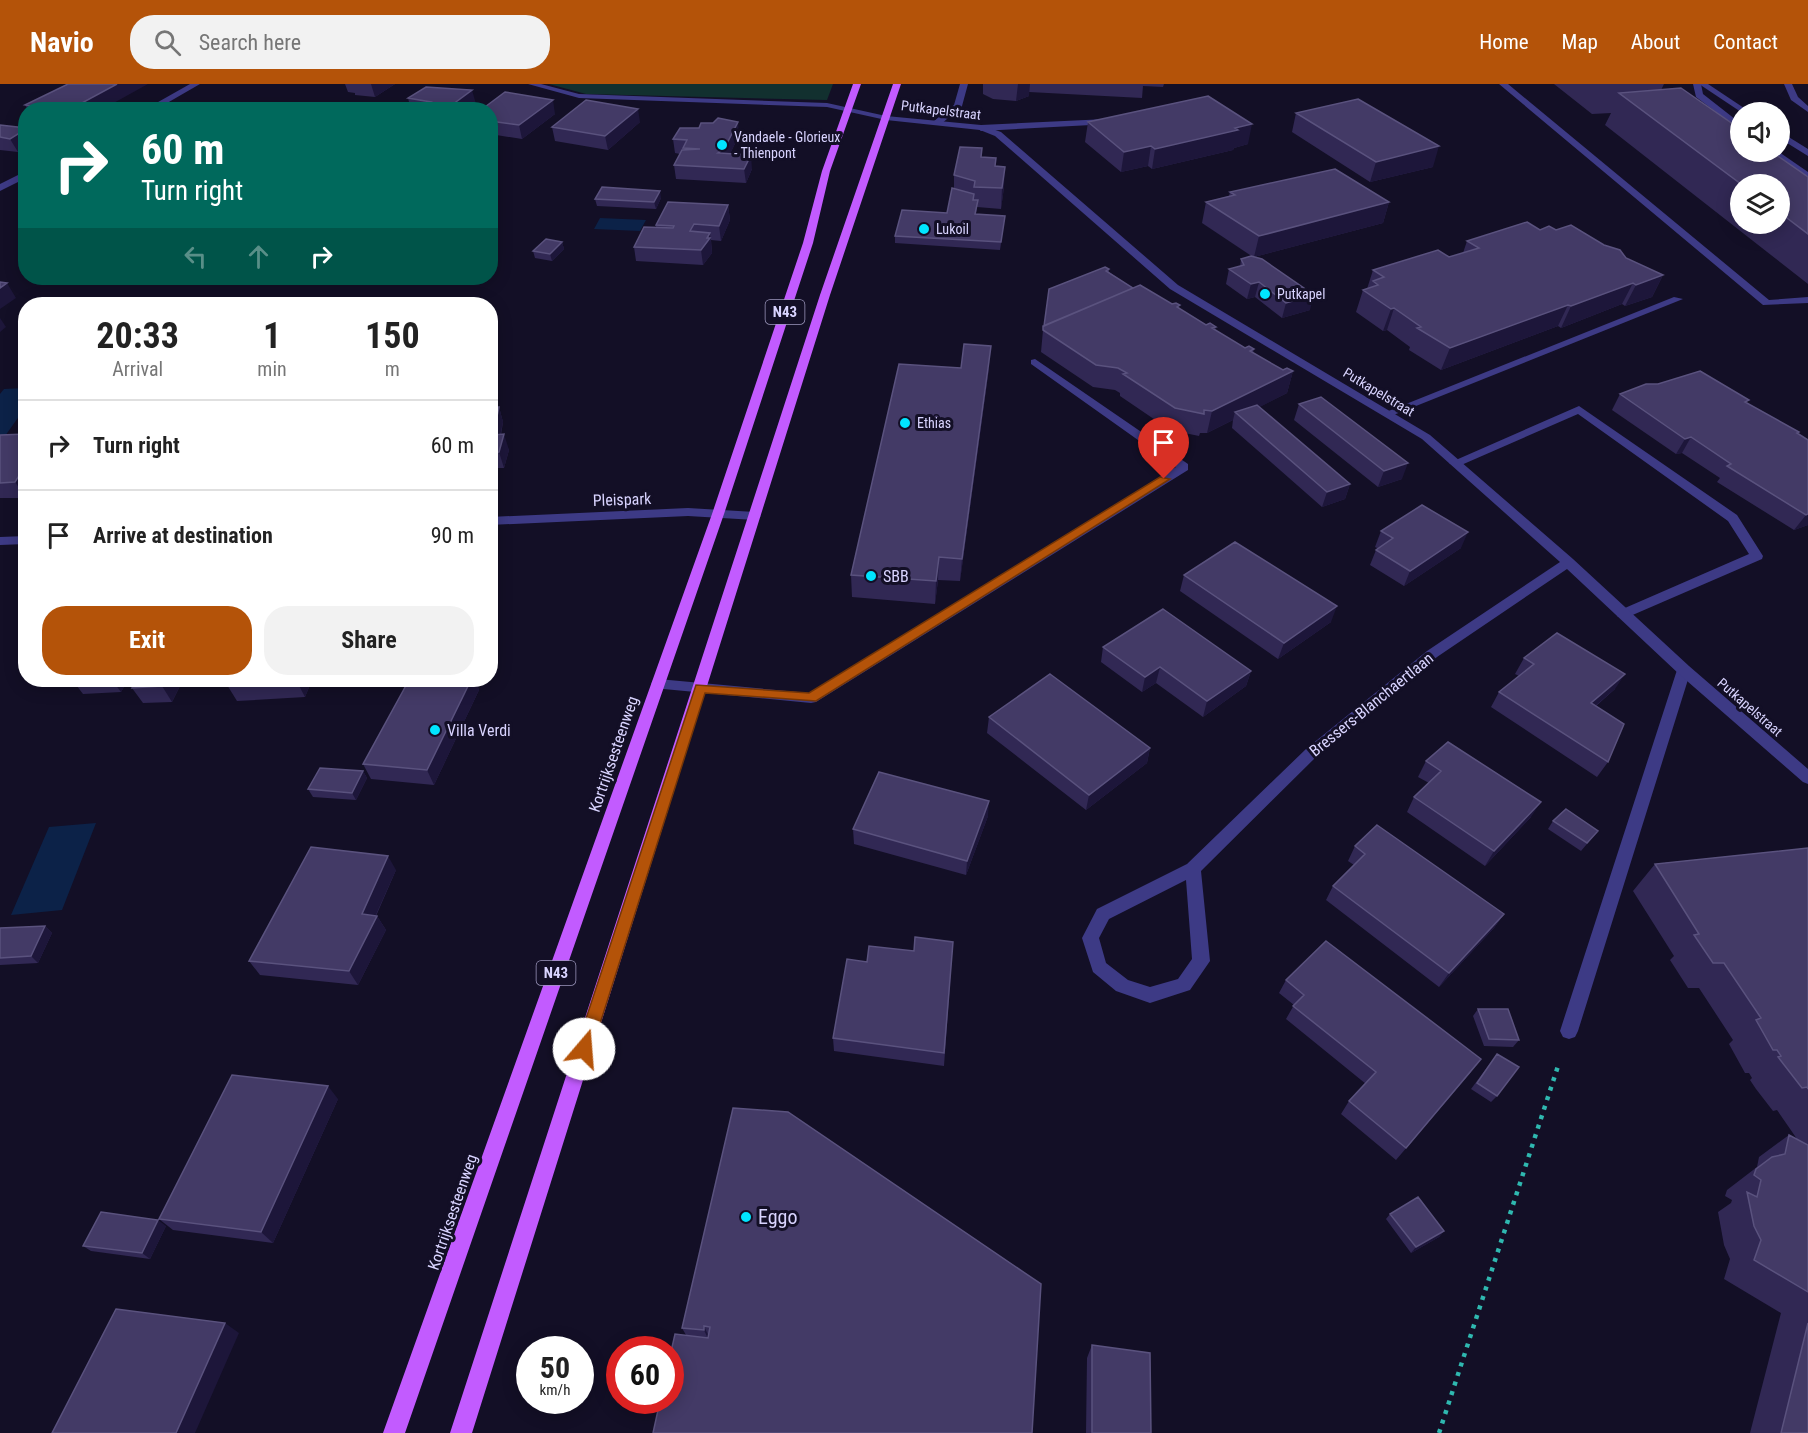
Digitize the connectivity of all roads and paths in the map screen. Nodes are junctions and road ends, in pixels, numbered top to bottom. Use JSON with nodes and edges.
{"nodes":[{"id":1,"x":196,"y":84,"type":"edge"},
{"id":2,"x":532,"y":84,"type":"edge"},
{"id":3,"x":857,"y":84,"type":"edge"},
{"id":4,"x":897,"y":84,"type":"edge"},
{"id":5,"x":964,"y":84,"type":"edge"},
{"id":6,"x":1503,"y":84,"type":"edge"},
{"id":7,"x":1697,"y":84,"type":"edge"},
{"id":8,"x":1703,"y":84,"type":"edge"},
{"id":9,"x":1789,"y":85,"type":"edge"},
{"id":10,"x":163,"y":102,"type":"edge"},
{"id":11,"x":1731,"y":102,"type":"edge"},
{"id":12,"x":847,"y":109,"type":"junction"},
{"id":13,"x":1808,"y":110,"type":"edge"},
{"id":14,"x":886,"y":118,"type":"junction"},
{"id":15,"x":1122,"y":119,"type":"edge"},
{"id":16,"x":1730,"y":119,"type":"edge"},
{"id":17,"x":937,"y":123,"type":"junction"},
{"id":18,"x":981,"y":128,"type":"junction"},
{"id":19,"x":1790,"y":141,"type":"edge"},
{"id":20,"x":1808,"y":153,"type":"edge"},
{"id":21,"x":1788,"y":162,"type":"edge"},
{"id":22,"x":1808,"y":176,"type":"edge"},
{"id":23,"x":18,"y":178,"type":"edge"},
{"id":24,"x":0,"y":188,"type":"edge"},
{"id":25,"x":1678,"y":299,"type":"dead end"},
{"id":26,"x":1808,"y":300,"type":"edge"},
{"id":27,"x":1035,"y":362,"type":"dead end"},
{"id":28,"x":1387,"y":414,"type":"junction"},
{"id":29,"x":1455,"y":463,"type":"junction"},
{"id":30,"x":718,"y":514,"type":"junction"},
{"id":31,"x":755,"y":516,"type":"junction"},
{"id":32,"x":498,"y":520,"type":"edge"},
{"id":33,"x":18,"y":540,"type":"edge"},
{"id":34,"x":0,"y":541,"type":"edge"},
{"id":35,"x":1568,"y":562,"type":"junction"},
{"id":36,"x":1623,"y":614,"type":"junction"},
{"id":37,"x":1684,"y":670,"type":"junction"},
{"id":38,"x":658,"y":684,"type":"junction"},
{"id":39,"x":700,"y":688,"type":"junction"},
{"id":40,"x":1808,"y":778,"type":"edge"},
{"id":41,"x":1193,"y":869,"type":"junction"},
{"id":42,"x":1569,"y":1031,"type":"joint"},
{"id":43,"x":394,"y":1433,"type":"edge"},
{"id":44,"x":461,"y":1433,"type":"edge"},
{"id":45,"x":1439,"y":1433,"type":"edge"}],
"edges":[{"from":1,"to":10,"type":"street"},
{"from":2,"to":12,"type":"street","name":"Putkapelstraat"},
{"from":3,"to":12,"type":"main road","name":"Kortrijksesteenweg","number":"N43"},
{"from":4,"to":14,"type":"main road","number":"N43"},
{"from":5,"to":17,"type":"street"},
{"from":6,"to":26,"type":"street"},
{"from":7,"to":16,"type":"street"},
{"from":8,"to":11,"type":"street"},
{"from":9,"to":13,"type":"street"},
{"from":12,"to":14,"type":"street","name":"Putkapelstraat"},
{"from":12,"to":30,"type":"main road","name":"Kortrijksesteenweg","number":"N43"},
{"from":14,"to":17,"type":"street","name":"Putkapelstraat"},
{"from":14,"to":31,"type":"main road","number":"N43"},
{"from":15,"to":18,"type":"street"},
{"from":17,"to":18,"type":"street","name":"Putkapelstraat"},
{"from":18,"to":28,"type":"street","name":"Putkapelstraat"},
{"from":19,"to":20,"type":"street"},
{"from":21,"to":22,"type":"street"},
{"from":23,"to":24,"type":"street"},
{"from":25,"to":28,"type":"street"},
{"from":27,"to":39,"type":"street"},
{"from":28,"to":29,"type":"street","name":"Putkapelstraat"},
{"from":29,"to":35,"type":"street","name":"Putkapelstraat"},
{"from":29,"to":36,"type":"street"},
{"from":30,"to":31,"type":"street","name":"Pleispark"},
{"from":30,"to":32,"type":"street","name":"Pleispark"},
{"from":30,"to":38,"type":"main road","name":"Kortrijksesteenweg","number":"N43"},
{"from":31,"to":39,"type":"main road","number":"N43"},
{"from":33,"to":34,"type":"street"},
{"from":35,"to":36,"type":"street","name":"Putkapelstraat"},
{"from":35,"to":41,"type":"street","name":"Bressers-Blanchaertlaan"},
{"from":36,"to":37,"type":"street","name":"Putkapelstraat"},
{"from":37,"to":40,"type":"street","name":"Putkapelstraat"},
{"from":37,"to":42,"type":"street"},
{"from":38,"to":39,"type":"street"},
{"from":38,"to":43,"type":"main road","name":"Kortrijksesteenweg","number":"N43"},
{"from":39,"to":44,"type":"main road","number":"N43"},
{"from":41,"to":41,"type":"street","name":"Bressers-Blanchaertlaan"},
{"from":42,"to":45,"type":"path"}]}
